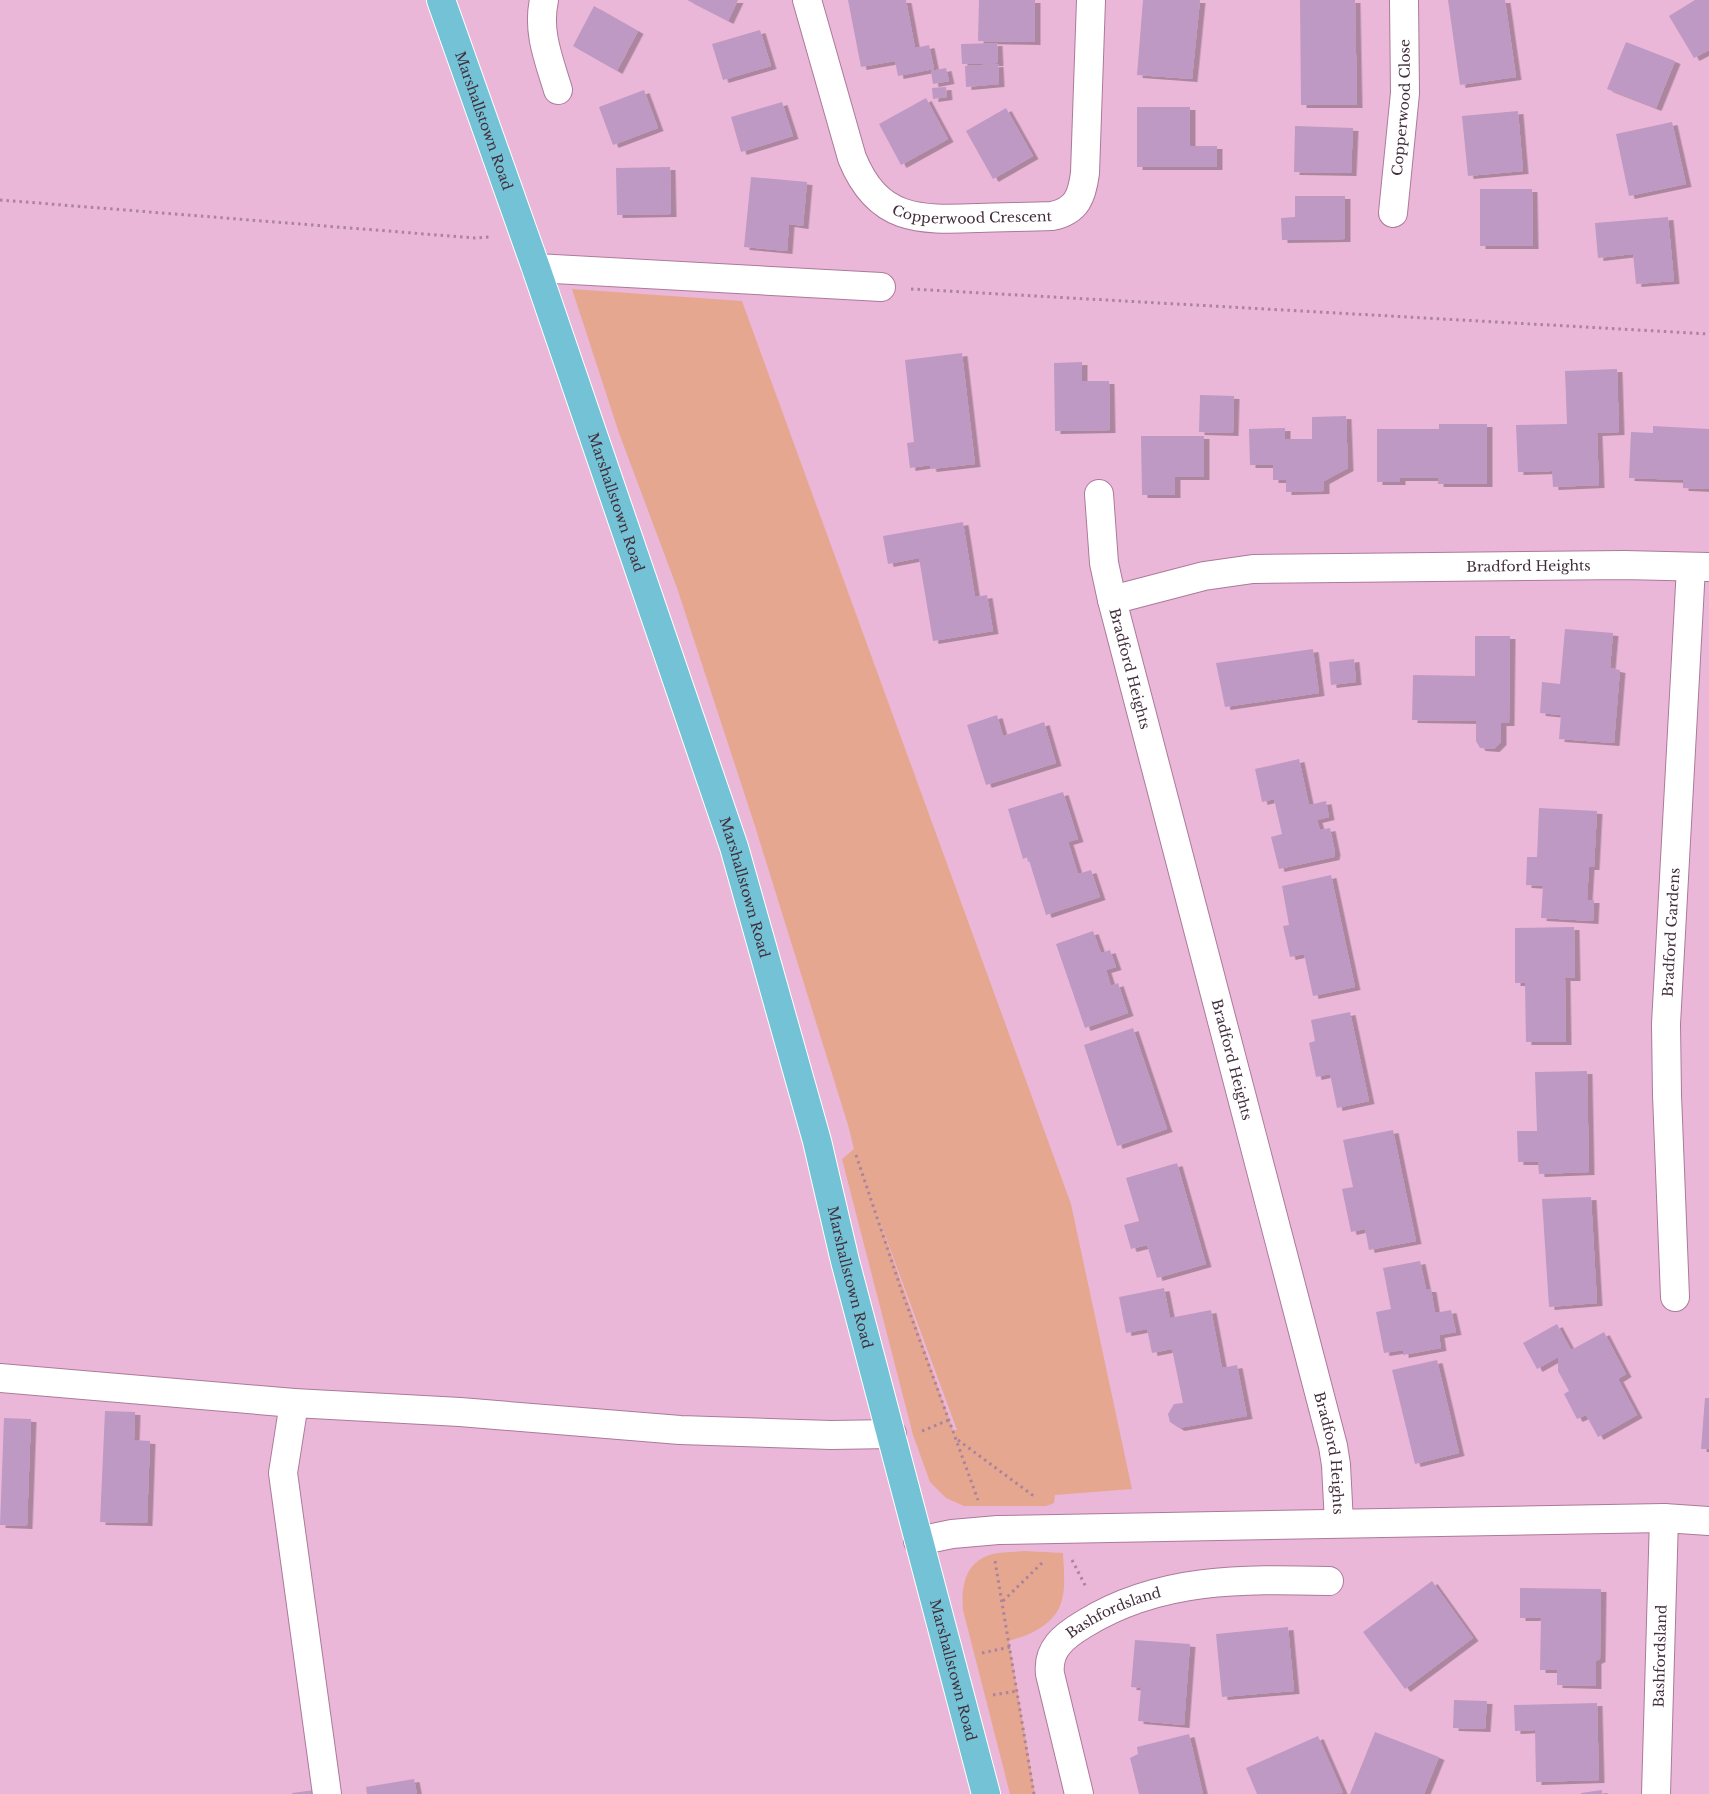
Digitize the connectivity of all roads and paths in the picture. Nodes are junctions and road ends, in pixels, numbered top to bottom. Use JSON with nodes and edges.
{"nodes":[{"id":1,"x":440,"y":0,"type":"edge"},
{"id":2,"x":544,"y":0,"type":"edge"},
{"id":3,"x":807,"y":0,"type":"edge"},
{"id":4,"x":1091,"y":0,"type":"edge"},
{"id":5,"x":1404,"y":0,"type":"edge"},
{"id":6,"x":558,"y":90,"type":"dead end"},
{"id":7,"x":0,"y":200,"type":"edge"},
{"id":8,"x":1393,"y":213,"type":"dead end"},
{"id":9,"x":524,"y":234,"type":"junction"},
{"id":10,"x":536,"y":268,"type":"junction"},
{"id":11,"x":880,"y":288,"type":"joint"},
{"id":12,"x":1709,"y":334,"type":"edge"},
{"id":13,"x":1099,"y":494,"type":"dead end"},
{"id":14,"x":1700,"y":567,"type":"edge"},
{"id":15,"x":1112,"y":600,"type":"junction"},
{"id":16,"x":854,"y":1149,"type":"dead end"},
{"id":17,"x":1675,"y":1298,"type":"dead end"},
{"id":18,"x":0,"y":1378,"type":"edge"},
{"id":19,"x":294,"y":1403,"type":"junction"},
{"id":20,"x":892,"y":1434,"type":"junction"},
{"id":21,"x":1664,"y":1518,"type":"junction"},
{"id":22,"x":1709,"y":1520,"type":"edge"},
{"id":23,"x":1339,"y":1523,"type":"junction"},
{"id":24,"x":989,"y":1531,"type":"junction"},
{"id":25,"x":918,"y":1541,"type":"junction"},
{"id":26,"x":1069,"y":1553,"type":"dead end"},
{"id":27,"x":1329,"y":1581,"type":"dead end"},
{"id":28,"x":1100,"y":1614,"type":"junction"},
{"id":29,"x":327,"y":1794,"type":"edge"},
{"id":30,"x":986,"y":1794,"type":"edge"},
{"id":31,"x":1034,"y":1794,"type":"edge"},
{"id":32,"x":1079,"y":1794,"type":"edge"},
{"id":33,"x":1656,"y":1794,"type":"edge"}],
"edges":[{"from":1,"to":9,"type":"main road","name":"Marshallstown Road"},
{"from":2,"to":6,"type":"street"},
{"from":3,"to":4,"type":"street","name":"Copperwood Crescent"},
{"from":5,"to":8,"type":"street","name":"Copperwood Close"},
{"from":7,"to":9,"type":"path"},
{"from":9,"to":10,"type":"main road","name":"Marshallstown Road"},
{"from":10,"to":11,"type":"street"},
{"from":10,"to":20,"type":"main road","name":"Marshallstown Road"},
{"from":11,"to":12,"type":"path"},
{"from":13,"to":15,"type":"street","name":"Bradford Heights"},
{"from":14,"to":15,"type":"street","name":"Bradford Heights"},
{"from":14,"to":17,"type":"street","name":"Bradford Gardens"},
{"from":15,"to":23,"type":"street","name":"Bradford Heights"},
{"from":16,"to":24,"type":"path"},
{"from":18,"to":19,"type":"street"},
{"from":19,"to":20,"type":"street"},
{"from":19,"to":29,"type":"street"},
{"from":20,"to":25,"type":"main road","name":"Marshallstown Road"},
{"from":21,"to":22,"type":"street","name":"Bradford Heights"},
{"from":21,"to":23,"type":"street","name":"Bradford Heights"},
{"from":21,"to":33,"type":"street","name":"Bashfordsland"},
{"from":23,"to":24,"type":"street","name":"Bradford Heights"},
{"from":24,"to":25,"type":"street","name":"Bradford Heights"},
{"from":24,"to":31,"type":"path"},
{"from":25,"to":30,"type":"main road","name":"Marshallstown Road"},
{"from":26,"to":28,"type":"path"},
{"from":27,"to":28,"type":"street","name":"Bashfordsland"},
{"from":28,"to":32,"type":"street","name":"Bashfordsland"}]}
